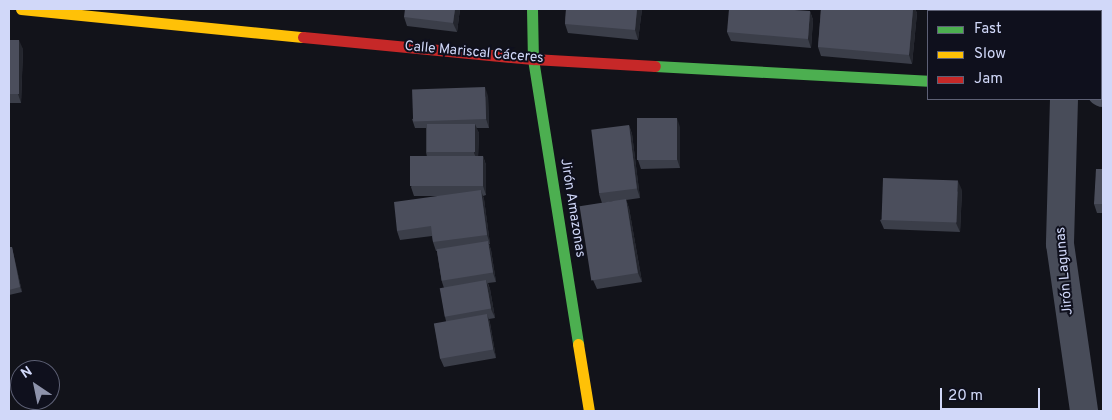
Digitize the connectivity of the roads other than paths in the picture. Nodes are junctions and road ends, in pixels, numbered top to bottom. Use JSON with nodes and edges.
{"nodes":[{"id":1,"x":21,"y":9,"type":"edge"},
{"id":2,"x":532,"y":9,"type":"edge"},
{"id":3,"x":532,"y":60,"type":"junction"},
{"id":4,"x":927,"y":82,"type":"edge"},
{"id":5,"x":1064,"y":100,"type":"edge"},
{"id":6,"x":589,"y":411,"type":"edge"},
{"id":7,"x":1084,"y":411,"type":"edge"}],
"edges":[{"from":1,"to":3,"type":"street","name":"Calle Mariscal Cáceres"},
{"from":2,"to":3,"type":"street","name":"Jirón Amazonas"},
{"from":3,"to":4,"type":"street","name":"Calle Mariscal Cáceres"},
{"from":3,"to":6,"type":"street","name":"Jirón Amazonas"},
{"from":5,"to":7,"type":"street","name":"Jirón Lagunas"}]}
